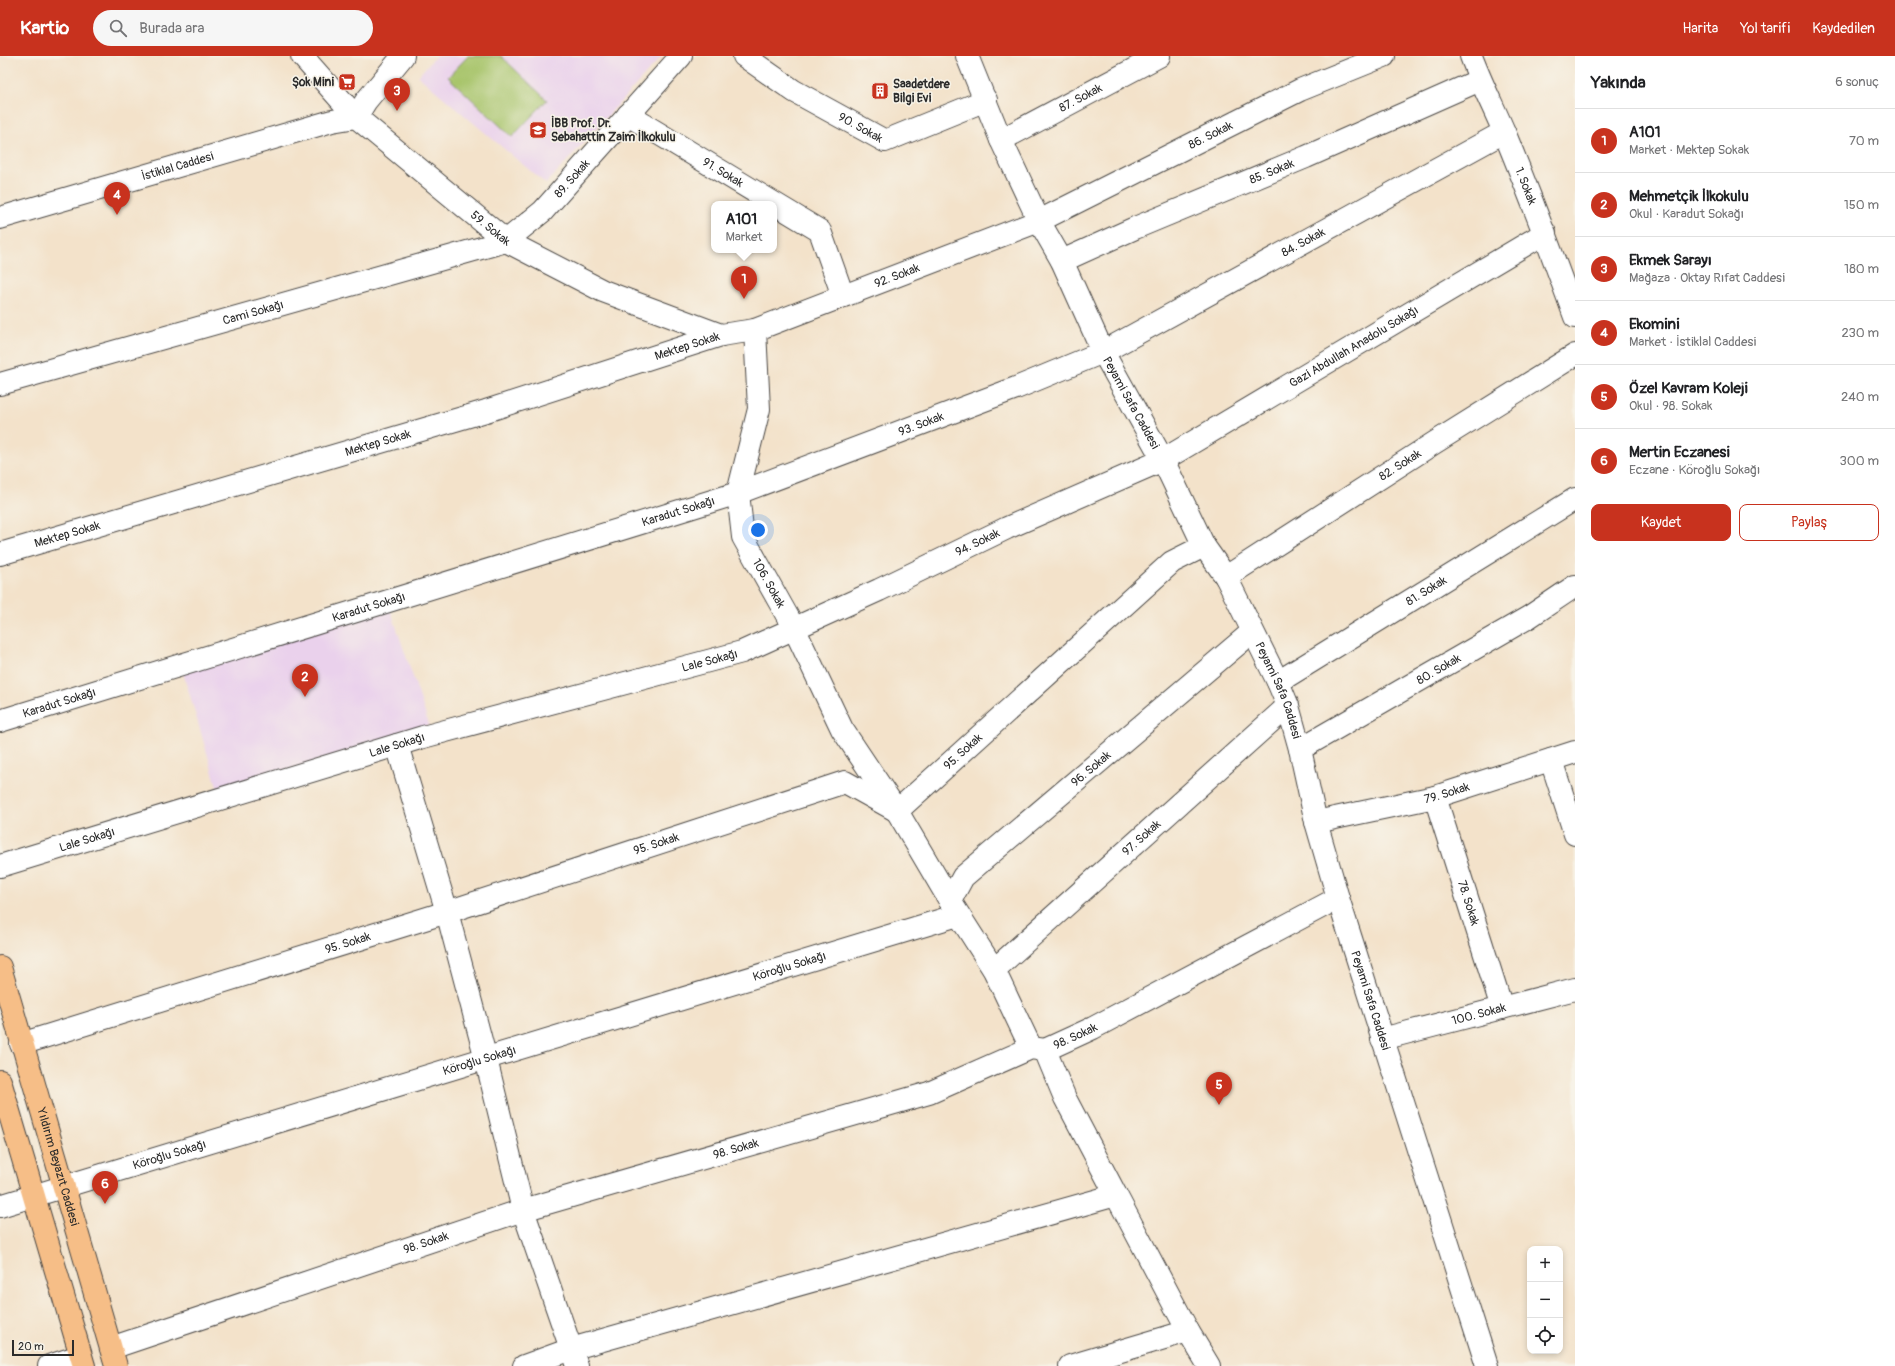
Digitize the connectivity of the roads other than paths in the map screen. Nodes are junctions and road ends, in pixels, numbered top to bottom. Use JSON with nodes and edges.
{"nodes":[{"id":1,"x":302,"y":56,"type":"edge"},
{"id":2,"x":403,"y":56,"type":"edge"},
{"id":3,"x":681,"y":56,"type":"edge"},
{"id":4,"x":744,"y":56,"type":"edge"},
{"id":5,"x":967,"y":56,"type":"edge"},
{"id":6,"x":1159,"y":56,"type":"edge"},
{"id":7,"x":1384,"y":56,"type":"edge"},
{"id":8,"x":1471,"y":56,"type":"edge"},
{"id":9,"x":1480,"y":80,"type":"junction"},
{"id":10,"x":986,"y":100,"type":"junction"},
{"id":11,"x":628,"y":115,"type":"junction"},
{"id":12,"x":356,"y":117,"type":"junction"},
{"id":13,"x":1504,"y":132,"type":"junction"},
{"id":14,"x":1001,"y":140,"type":"junction"},
{"id":15,"x":770,"y":201,"type":"edge"},
{"id":16,"x":777,"y":205,"type":"edge"},
{"id":17,"x":0,"y":218,"type":"edge"},
{"id":18,"x":1039,"y":221,"type":"junction"},
{"id":19,"x":1545,"y":233,"type":"junction"},
{"id":20,"x":506,"y":241,"type":"junction"},
{"id":21,"x":1062,"y":261,"type":"junction"},
{"id":22,"x":843,"y":296,"type":"junction"},
{"id":23,"x":1575,"y":317,"type":"edge"},
{"id":24,"x":755,"y":330,"type":"junction"},
{"id":25,"x":721,"y":335,"type":"junction"},
{"id":26,"x":1103,"y":352,"type":"junction"},
{"id":27,"x":1575,"y":355,"type":"edge"},
{"id":28,"x":0,"y":384,"type":"edge"},
{"id":29,"x":1163,"y":460,"type":"junction"},
{"id":30,"x":738,"y":493,"type":"junction"},
{"id":31,"x":1575,"y":499,"type":"edge"},
{"id":32,"x":1204,"y":546,"type":"junction"},
{"id":33,"x":0,"y":554,"type":"edge"},
{"id":34,"x":1226,"y":577,"type":"junction"},
{"id":35,"x":1575,"y":586,"type":"edge"},
{"id":36,"x":794,"y":628,"type":"junction"},
{"id":37,"x":1252,"y":632,"type":"junction"},
{"id":38,"x":1278,"y":682,"type":"junction"},
{"id":39,"x":1288,"y":706,"type":"junction"},
{"id":40,"x":0,"y":721,"type":"edge"},
{"id":41,"x":397,"y":745,"type":"junction"},
{"id":42,"x":1300,"y":749,"type":"junction"},
{"id":43,"x":1575,"y":752,"type":"edge"},
{"id":44,"x":1551,"y":760,"type":"junction"},
{"id":45,"x":1435,"y":796,"type":"junction"},
{"id":46,"x":897,"y":811,"type":"junction"},
{"id":47,"x":1316,"y":822,"type":"junction"},
{"id":48,"x":1575,"y":834,"type":"edge"},
{"id":49,"x":0,"y":866,"type":"edge"},
{"id":50,"x":1338,"y":898,"type":"junction"},
{"id":51,"x":954,"y":908,"type":"junction"},
{"id":52,"x":448,"y":912,"type":"junction"},
{"id":53,"x":0,"y":967,"type":"edge"},
{"id":54,"x":994,"y":970,"type":"junction"},
{"id":55,"x":1575,"y":989,"type":"edge"},
{"id":56,"x":1502,"y":1008,"type":"junction"},
{"id":57,"x":1382,"y":1040,"type":"junction"},
{"id":58,"x":22,"y":1044,"type":"junction"},
{"id":59,"x":1038,"y":1049,"type":"junction"},
{"id":60,"x":486,"y":1059,"type":"junction"},
{"id":61,"x":0,"y":1081,"type":"edge"},
{"id":62,"x":64,"y":1187,"type":"junction"},
{"id":63,"x":1116,"y":1195,"type":"junction"},
{"id":64,"x":34,"y":1196,"type":"junction"},
{"id":65,"x":0,"y":1206,"type":"edge"},
{"id":66,"x":523,"y":1210,"type":"junction"},
{"id":67,"x":1188,"y":1331,"type":"junction"},
{"id":68,"x":113,"y":1357,"type":"edge"},
{"id":69,"x":574,"y":1357,"type":"edge"},
{"id":70,"x":82,"y":1361,"type":"edge"},
{"id":71,"x":49,"y":1366,"type":"edge"},
{"id":72,"x":524,"y":1366,"type":"edge"},
{"id":73,"x":1070,"y":1366,"type":"edge"},
{"id":74,"x":1209,"y":1366,"type":"edge"},
{"id":75,"x":1487,"y":1366,"type":"edge"}],
"edges":[{"from":1,"to":12,"type":"street","name":"59. Sokak"},
{"from":2,"to":12,"type":"street"},
{"from":3,"to":11,"type":"street","name":"89. Sokak"},
{"from":4,"to":10,"type":"street","name":"90. Sokak"},
{"from":5,"to":10,"type":"street","name":"Peyami Safa Caddesi"},
{"from":6,"to":14,"type":"street","name":"87. Sokak"},
{"from":7,"to":18,"type":"street","name":"86. Sokak"},
{"from":8,"to":9,"type":"street","name":"1. Sokak"},
{"from":9,"to":13,"type":"street","name":"1. Sokak"},
{"from":9,"to":21,"type":"street","name":"85. Sokak"},
{"from":10,"to":14,"type":"street","name":"Peyami Safa Caddesi"},
{"from":11,"to":15,"type":"street","name":"91. Sokak"},
{"from":11,"to":20,"type":"street","name":"89. Sokak"},
{"from":12,"to":17,"type":"street","name":"İstiklal Caddesi"},
{"from":12,"to":20,"type":"street","name":"59. Sokak"},
{"from":13,"to":19,"type":"street","name":"1. Sokak"},
{"from":13,"to":26,"type":"street","name":"84. Sokak"},
{"from":14,"to":18,"type":"street","name":"Peyami Safa Caddesi"},
{"from":16,"to":22,"type":"street","name":"91. Sokak"},
{"from":18,"to":21,"type":"street","name":"Peyami Safa Caddesi"},
{"from":18,"to":22,"type":"street","name":"92. Sokak"},
{"from":19,"to":23,"type":"street","name":"1. Sokak"},
{"from":19,"to":29,"type":"street","name":"Gazi Abdullah Anadolu Sokağı"},
{"from":20,"to":25,"type":"street","name":"59. Sokak"},
{"from":20,"to":28,"type":"street","name":"Cami Sokağı"},
{"from":21,"to":26,"type":"street","name":"Peyami Safa Caddesi"},
{"from":22,"to":24,"type":"street","name":"92. Sokak"},
{"from":24,"to":25,"type":"street","name":"Mektep Sokak"},
{"from":24,"to":30,"type":"street","name":"106. Sokak"},
{"from":25,"to":33,"type":"street","name":"Mektep Sokak"},
{"from":26,"to":29,"type":"street","name":"Peyami Safa Caddesi"},
{"from":26,"to":30,"type":"street","name":"93. Sokak"},
{"from":27,"to":34,"type":"street","name":"82. Sokak"},
{"from":29,"to":32,"type":"street","name":"Peyami Safa Caddesi"},
{"from":29,"to":36,"type":"street","name":"94. Sokak"},
{"from":30,"to":36,"type":"street","name":"106. Sokak"},
{"from":30,"to":40,"type":"street","name":"Karadut Sokağı"},
{"from":31,"to":38,"type":"street","name":"81. Sokak"},
{"from":32,"to":34,"type":"street","name":"Peyami Safa Caddesi"},
{"from":32,"to":46,"type":"street","name":"95. Sokak"},
{"from":34,"to":37,"type":"street","name":"Peyami Safa Caddesi"},
{"from":35,"to":42,"type":"street","name":"80. Sokak"},
{"from":36,"to":41,"type":"street","name":"Lale Sokağı"},
{"from":36,"to":46,"type":"street","name":"106. Sokak"},
{"from":37,"to":38,"type":"street","name":"Peyami Safa Caddesi"},
{"from":37,"to":51,"type":"street","name":"96. Sokak"},
{"from":38,"to":39,"type":"street","name":"Peyami Safa Caddesi"},
{"from":39,"to":42,"type":"street","name":"Peyami Safa Caddesi"},
{"from":39,"to":54,"type":"street","name":"97. Sokak"},
{"from":41,"to":49,"type":"street","name":"Lale Sokağı"},
{"from":41,"to":52,"type":"street"},
{"from":42,"to":47,"type":"street","name":"Peyami Safa Caddesi"},
{"from":43,"to":44,"type":"street","name":"79. Sokak"},
{"from":44,"to":45,"type":"street","name":"79. Sokak"},
{"from":44,"to":48,"type":"street"},
{"from":45,"to":47,"type":"street","name":"79. Sokak"},
{"from":45,"to":56,"type":"street","name":"78. Sokak"},
{"from":46,"to":51,"type":"street","name":"106. Sokak"},
{"from":46,"to":52,"type":"street","name":"95. Sokak"},
{"from":47,"to":50,"type":"street","name":"Peyami Safa Caddesi"},
{"from":50,"to":57,"type":"street","name":"Peyami Safa Caddesi"},
{"from":50,"to":59,"type":"street","name":"98. Sokak"},
{"from":51,"to":54,"type":"street","name":"106. Sokak"},
{"from":51,"to":60,"type":"street","name":"Köroğlu Sokağı"},
{"from":52,"to":58,"type":"street","name":"95. Sokak"},
{"from":52,"to":60,"type":"street"},
{"from":53,"to":58,"type":"main road","name":"Yıldırım Beyazıt Caddesi"},
{"from":54,"to":59,"type":"street","name":"106. Sokak"},
{"from":55,"to":56,"type":"street","name":"100. Sokak"},
{"from":56,"to":57,"type":"street","name":"100. Sokak"},
{"from":57,"to":75,"type":"street","name":"Peyami Safa Caddesi"},
{"from":58,"to":62,"type":"main road","name":"Yıldırım Beyazıt Caddesi"},
{"from":59,"to":63,"type":"street","name":"106. Sokak"},
{"from":59,"to":66,"type":"street","name":"98. Sokak"},
{"from":60,"to":62,"type":"street","name":"Köroğlu Sokağı"},
{"from":60,"to":66,"type":"street"},
{"from":61,"to":64,"type":"main road"},
{"from":62,"to":64,"type":"street","name":"Köroğlu Sokağı"},
{"from":62,"to":68,"type":"main road","name":"Yıldırım Beyazıt Caddesi"},
{"from":63,"to":67,"type":"street","name":"106. Sokak"},
{"from":63,"to":69,"type":"street"},
{"from":64,"to":65,"type":"street","name":"Köroğlu Sokağı"},
{"from":64,"to":70,"type":"main road"},
{"from":66,"to":68,"type":"street","name":"98. Sokak"},
{"from":66,"to":69,"type":"street"},
{"from":67,"to":73,"type":"street"},
{"from":67,"to":74,"type":"street","name":"106. Sokak"},
{"from":69,"to":72,"type":"street"},
{"from":70,"to":71,"type":"street"}]}
